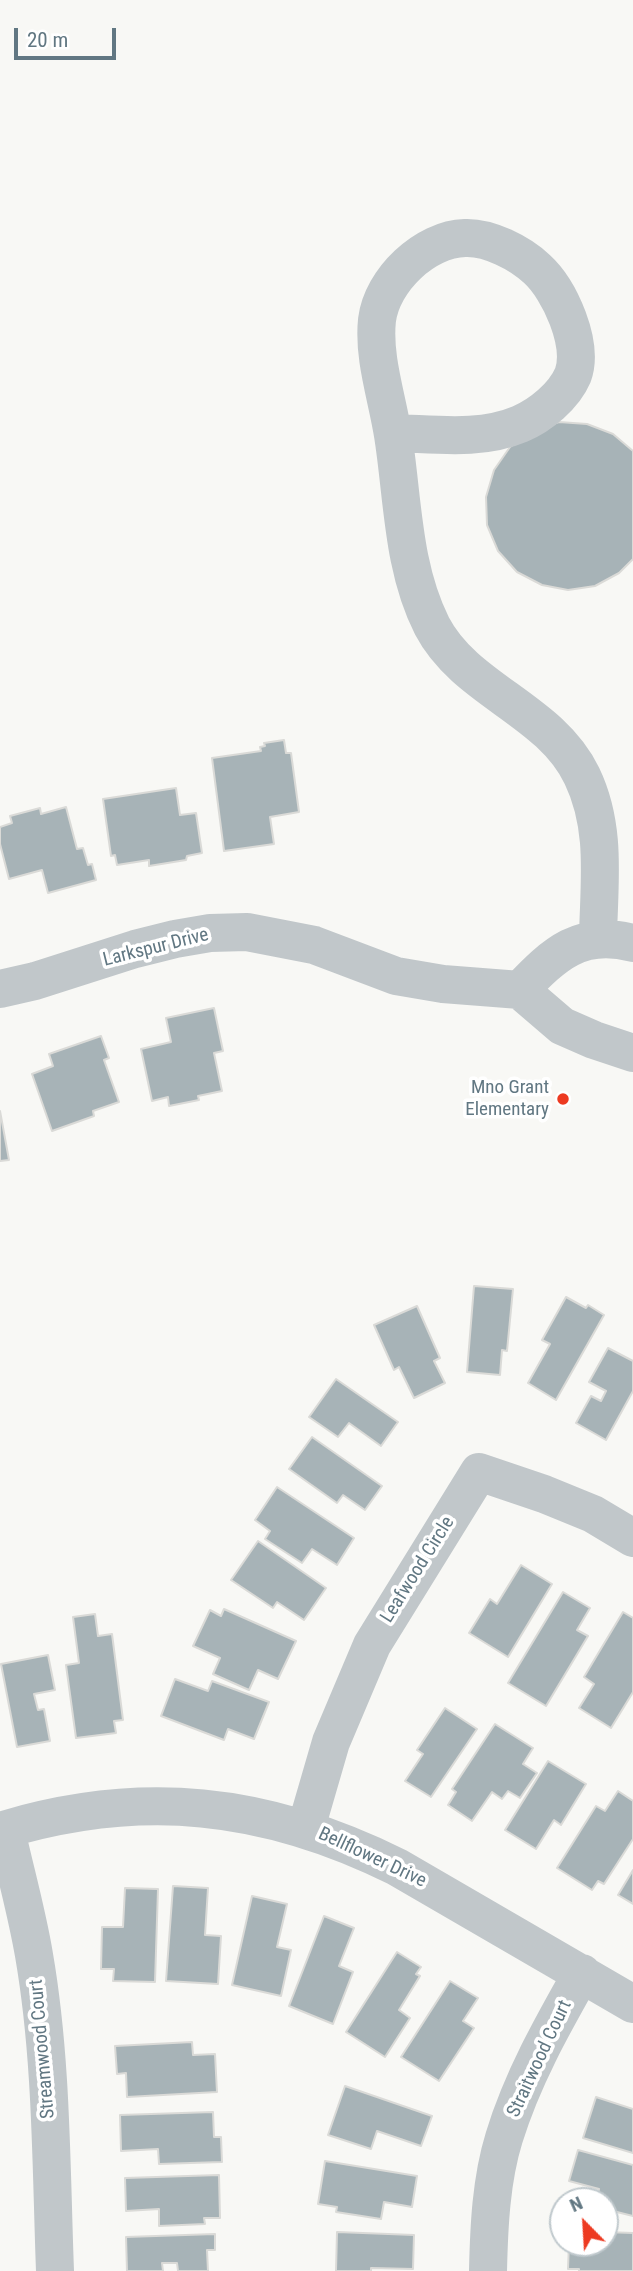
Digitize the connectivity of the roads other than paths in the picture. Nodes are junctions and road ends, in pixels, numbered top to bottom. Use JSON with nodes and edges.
{"nodes":[{"id":1,"x":393,"y":433,"type":"junction"},
{"id":2,"x":615,"y":940,"type":"edge"},
{"id":3,"x":0,"y":989,"type":"edge"},
{"id":4,"x":520,"y":989,"type":"junction"},
{"id":5,"x":633,"y":1053,"type":"edge"},
{"id":6,"x":633,"y":1538,"type":"edge"},
{"id":7,"x":306,"y":1828,"type":"junction"},
{"id":8,"x":3,"y":1830,"type":"edge"},
{"id":9,"x":582,"y":1973,"type":"junction"},
{"id":10,"x":633,"y":2004,"type":"edge"},
{"id":11,"x":55,"y":2271,"type":"edge"},
{"id":12,"x":488,"y":2271,"type":"edge"}],
"edges":[{"from":1,"to":1,"type":"street"},
{"from":1,"to":2,"type":"street"},
{"from":2,"to":4,"type":"street"},
{"from":3,"to":4,"type":"street","name":"Larkspur Drive"},
{"from":4,"to":5,"type":"street"},
{"from":6,"to":7,"type":"street","name":"Leafwood Circle"},
{"from":7,"to":8,"type":"street","name":"Bellflower Drive"},
{"from":7,"to":9,"type":"street","name":"Bellflower Drive"},
{"from":8,"to":11,"type":"street","name":"Streamwood Court"},
{"from":9,"to":10,"type":"street","name":"Bellflower Drive"},
{"from":9,"to":12,"type":"street","name":"Straitwood Court"}]}
